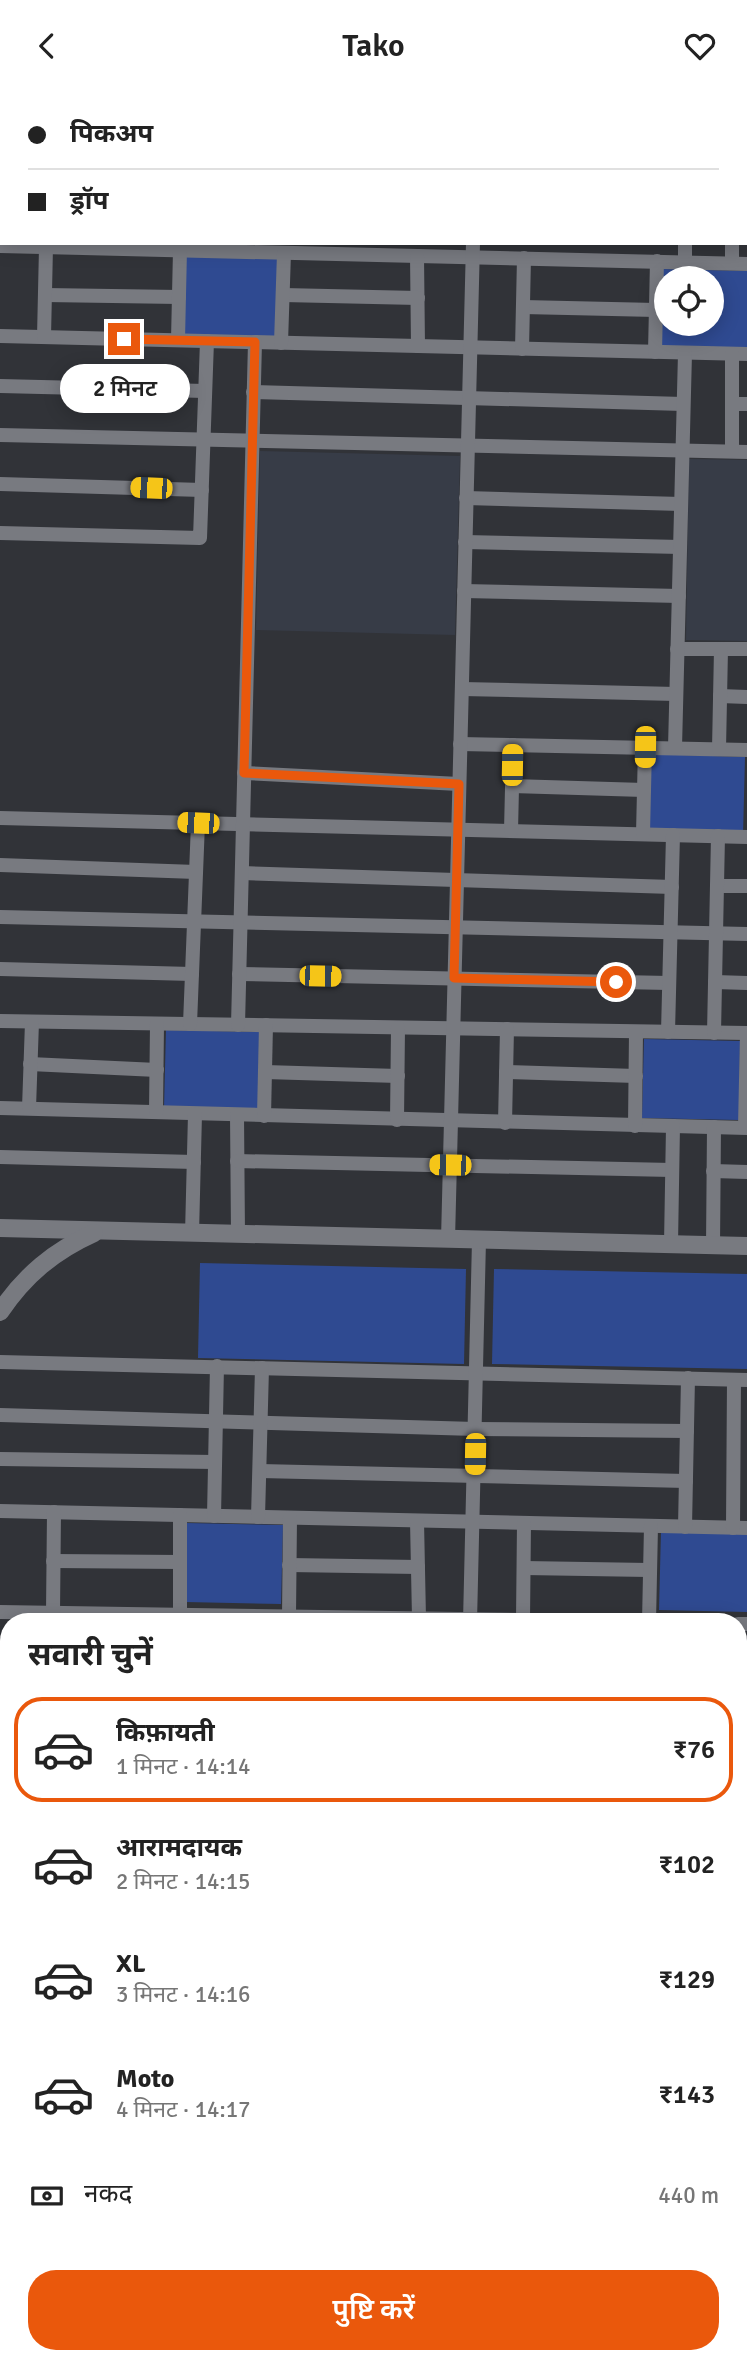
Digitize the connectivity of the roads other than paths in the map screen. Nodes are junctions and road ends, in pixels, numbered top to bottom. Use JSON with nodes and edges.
{"nodes":[{"id":1,"x":685,"y":245,"type":"edge"},
{"id":2,"x":732,"y":245,"type":"edge"},
{"id":3,"x":0,"y":246,"type":"edge"},
{"id":4,"x":46,"y":247,"type":"junction"},
{"id":5,"x":215,"y":247,"type":"edge"},
{"id":6,"x":255,"y":248,"type":"edge"},
{"id":7,"x":180,"y":250,"type":"junction"},
{"id":8,"x":473,"y":250,"type":"edge"},
{"id":9,"x":284,"y":253,"type":"junction"},
{"id":10,"x":417,"y":256,"type":"junction"},
{"id":11,"x":524,"y":258,"type":"junction"},
{"id":12,"x":657,"y":261,"type":"junction"},
{"id":13,"x":685,"y":262,"type":"junction"},
{"id":14,"x":732,"y":263,"type":"junction"},
{"id":15,"x":747,"y":264,"type":"edge"},
{"id":16,"x":657,"y":266,"type":"edge"},
{"id":17,"x":45,"y":295,"type":"junction"},
{"id":18,"x":282,"y":295,"type":"junction"},
{"id":19,"x":179,"y":297,"type":"junction"},
{"id":20,"x":418,"y":298,"type":"junction"},
{"id":21,"x":523,"y":307,"type":"junction"},
{"id":22,"x":654,"y":310,"type":"edge"},
{"id":23,"x":0,"y":336,"type":"edge"},
{"id":24,"x":655,"y":336,"type":"edge"},
{"id":25,"x":44,"y":337,"type":"junction"},
{"id":26,"x":178,"y":340,"type":"junction"},
{"id":27,"x":207,"y":341,"type":"junction"},
{"id":28,"x":255,"y":342,"type":"junction"},
{"id":29,"x":281,"y":343,"type":"junction"},
{"id":30,"x":418,"y":347,"type":"junction"},
{"id":31,"x":470,"y":348,"type":"junction"},
{"id":32,"x":522,"y":349,"type":"junction"},
{"id":33,"x":655,"y":352,"type":"junction"},
{"id":34,"x":685,"y":353,"type":"junction"},
{"id":35,"x":740,"y":354,"type":"edge"},
{"id":36,"x":0,"y":386,"type":"edge"},
{"id":37,"x":205,"y":391,"type":"junction"},
{"id":38,"x":253,"y":392,"type":"junction"},
{"id":39,"x":469,"y":396,"type":"junction"},
{"id":40,"x":683,"y":404,"type":"junction"},
{"id":41,"x":732,"y":404,"type":"junction"},
{"id":42,"x":747,"y":404,"type":"edge"},
{"id":43,"x":0,"y":435,"type":"edge"},
{"id":44,"x":203,"y":437,"type":"junction"},
{"id":45,"x":253,"y":438,"type":"junction"},
{"id":46,"x":468,"y":444,"type":"junction"},
{"id":47,"x":682,"y":450,"type":"junction"},
{"id":48,"x":732,"y":451,"type":"junction"},
{"id":49,"x":747,"y":451,"type":"edge"},
{"id":50,"x":0,"y":484,"type":"edge"},
{"id":51,"x":202,"y":490,"type":"junction"},
{"id":52,"x":466,"y":498,"type":"junction"},
{"id":53,"x":681,"y":504,"type":"junction"},
{"id":54,"x":0,"y":533,"type":"edge"},
{"id":55,"x":466,"y":542,"type":"junction"},
{"id":56,"x":680,"y":547,"type":"junction"},
{"id":57,"x":464,"y":591,"type":"junction"},
{"id":58,"x":679,"y":596,"type":"junction"},
{"id":59,"x":677,"y":649,"type":"junction"},
{"id":60,"x":721,"y":649,"type":"junction"},
{"id":61,"x":747,"y":649,"type":"edge"},
{"id":62,"x":462,"y":689,"type":"junction"},
{"id":63,"x":676,"y":694,"type":"junction"},
{"id":64,"x":720,"y":696,"type":"junction"},
{"id":65,"x":747,"y":697,"type":"edge"},
{"id":66,"x":460,"y":744,"type":"junction"},
{"id":67,"x":513,"y":745,"type":"junction"},
{"id":68,"x":645,"y":747,"type":"junction"},
{"id":69,"x":675,"y":748,"type":"junction"},
{"id":70,"x":719,"y":749,"type":"junction"},
{"id":71,"x":747,"y":750,"type":"edge"},
{"id":72,"x":244,"y":773,"type":"junction"},
{"id":73,"x":459,"y":784,"type":"junction"},
{"id":74,"x":512,"y":786,"type":"junction"},
{"id":75,"x":644,"y":790,"type":"junction"},
{"id":76,"x":0,"y":818,"type":"edge"},
{"id":77,"x":198,"y":823,"type":"junction"},
{"id":78,"x":243,"y":824,"type":"junction"},
{"id":79,"x":458,"y":830,"type":"junction"},
{"id":80,"x":511,"y":831,"type":"junction"},
{"id":81,"x":643,"y":834,"type":"junction"},
{"id":82,"x":673,"y":835,"type":"junction"},
{"id":83,"x":718,"y":836,"type":"junction"},
{"id":84,"x":747,"y":837,"type":"edge"},
{"id":85,"x":0,"y":865,"type":"edge"},
{"id":86,"x":196,"y":872,"type":"junction"},
{"id":87,"x":242,"y":873,"type":"junction"},
{"id":88,"x":457,"y":880,"type":"junction"},
{"id":89,"x":717,"y":886,"type":"junction"},
{"id":90,"x":747,"y":886,"type":"edge"},
{"id":91,"x":672,"y":887,"type":"junction"},
{"id":92,"x":0,"y":917,"type":"edge"},
{"id":93,"x":194,"y":921,"type":"junction"},
{"id":94,"x":240,"y":922,"type":"junction"},
{"id":95,"x":456,"y":927,"type":"junction"},
{"id":96,"x":671,"y":932,"type":"junction"},
{"id":97,"x":716,"y":933,"type":"junction"},
{"id":98,"x":747,"y":934,"type":"edge"},
{"id":99,"x":0,"y":969,"type":"edge"},
{"id":100,"x":192,"y":974,"type":"junction"},
{"id":101,"x":239,"y":974,"type":"junction"},
{"id":102,"x":454,"y":978,"type":"junction"},
{"id":103,"x":715,"y":982,"type":"junction"},
{"id":104,"x":669,"y":983,"type":"junction"},
{"id":105,"x":747,"y":983,"type":"edge"},
{"id":106,"x":0,"y":1021,"type":"edge"},
{"id":107,"x":32,"y":1022,"type":"junction"},
{"id":108,"x":157,"y":1024,"type":"junction"},
{"id":109,"x":190,"y":1024,"type":"junction"},
{"id":110,"x":238,"y":1025,"type":"junction"},
{"id":111,"x":266,"y":1025,"type":"junction"},
{"id":112,"x":398,"y":1028,"type":"junction"},
{"id":113,"x":453,"y":1028,"type":"junction"},
{"id":114,"x":507,"y":1029,"type":"junction"},
{"id":115,"x":636,"y":1032,"type":"junction"},
{"id":116,"x":668,"y":1032,"type":"junction"},
{"id":117,"x":714,"y":1033,"type":"junction"},
{"id":118,"x":747,"y":1033,"type":"edge"},
{"id":119,"x":30,"y":1064,"type":"junction"},
{"id":120,"x":157,"y":1070,"type":"junction"},
{"id":121,"x":265,"y":1072,"type":"junction"},
{"id":122,"x":506,"y":1072,"type":"junction"},
{"id":123,"x":398,"y":1076,"type":"junction"},
{"id":124,"x":636,"y":1076,"type":"junction"},
{"id":125,"x":747,"y":1077,"type":"edge"},
{"id":126,"x":0,"y":1108,"type":"edge"},
{"id":127,"x":29,"y":1108,"type":"junction"},
{"id":128,"x":156,"y":1112,"type":"junction"},
{"id":129,"x":195,"y":1114,"type":"junction"},
{"id":130,"x":237,"y":1115,"type":"junction"},
{"id":131,"x":264,"y":1116,"type":"junction"},
{"id":132,"x":397,"y":1120,"type":"junction"},
{"id":133,"x":451,"y":1122,"type":"junction"},
{"id":134,"x":505,"y":1123,"type":"junction"},
{"id":135,"x":635,"y":1125,"type":"junction"},
{"id":136,"x":673,"y":1126,"type":"junction"},
{"id":137,"x":714,"y":1127,"type":"junction"},
{"id":138,"x":746,"y":1128,"type":"edge"},
{"id":139,"x":0,"y":1157,"type":"edge"},
{"id":140,"x":237,"y":1161,"type":"junction"},
{"id":141,"x":194,"y":1162,"type":"junction"},
{"id":142,"x":450,"y":1165,"type":"junction"},
{"id":143,"x":672,"y":1170,"type":"junction"},
{"id":144,"x":713,"y":1171,"type":"junction"},
{"id":145,"x":747,"y":1173,"type":"edge"},
{"id":146,"x":0,"y":1228,"type":"edge"},
{"id":147,"x":97,"y":1231,"type":"junction"},
{"id":148,"x":192,"y":1234,"type":"junction"},
{"id":149,"x":238,"y":1235,"type":"junction"},
{"id":150,"x":448,"y":1240,"type":"junction"},
{"id":151,"x":479,"y":1240,"type":"junction"},
{"id":152,"x":671,"y":1244,"type":"junction"},
{"id":153,"x":713,"y":1245,"type":"junction"},
{"id":154,"x":747,"y":1246,"type":"edge"},
{"id":155,"x":0,"y":1312,"type":"edge"},
{"id":156,"x":0,"y":1361,"type":"edge"},
{"id":157,"x":218,"y":1366,"type":"junction"},
{"id":158,"x":262,"y":1368,"type":"junction"},
{"id":159,"x":476,"y":1372,"type":"junction"},
{"id":160,"x":688,"y":1378,"type":"junction"},
{"id":161,"x":741,"y":1380,"type":"edge"},
{"id":162,"x":0,"y":1415,"type":"edge"},
{"id":163,"x":217,"y":1422,"type":"junction"},
{"id":164,"x":261,"y":1423,"type":"junction"},
{"id":165,"x":475,"y":1429,"type":"junction"},
{"id":166,"x":687,"y":1431,"type":"junction"},
{"id":167,"x":740,"y":1433,"type":"edge"},
{"id":168,"x":0,"y":1459,"type":"edge"},
{"id":169,"x":215,"y":1462,"type":"junction"},
{"id":170,"x":260,"y":1471,"type":"junction"},
{"id":171,"x":474,"y":1478,"type":"junction"},
{"id":172,"x":686,"y":1481,"type":"junction"},
{"id":173,"x":740,"y":1482,"type":"edge"},
{"id":174,"x":0,"y":1511,"type":"edge"},
{"id":175,"x":54,"y":1512,"type":"junction"},
{"id":176,"x":180,"y":1515,"type":"junction"},
{"id":177,"x":214,"y":1516,"type":"junction"},
{"id":178,"x":258,"y":1517,"type":"junction"},
{"id":179,"x":290,"y":1518,"type":"junction"},
{"id":180,"x":417,"y":1521,"type":"junction"},
{"id":181,"x":472,"y":1522,"type":"junction"},
{"id":182,"x":524,"y":1523,"type":"junction"},
{"id":183,"x":651,"y":1526,"type":"junction"},
{"id":184,"x":685,"y":1527,"type":"junction"},
{"id":185,"x":740,"y":1528,"type":"edge"},
{"id":186,"x":53,"y":1561,"type":"junction"},
{"id":187,"x":180,"y":1562,"type":"junction"},
{"id":188,"x":289,"y":1565,"type":"junction"},
{"id":189,"x":418,"y":1567,"type":"junction"},
{"id":190,"x":524,"y":1568,"type":"junction"},
{"id":191,"x":649,"y":1570,"type":"junction"},
{"id":192,"x":0,"y":1612,"type":"edge"},
{"id":193,"x":53,"y":1613,"type":"joint"},
{"id":194,"x":180,"y":1613,"type":"edge"},
{"id":195,"x":289,"y":1613,"type":"edge"},
{"id":196,"x":419,"y":1613,"type":"edge"},
{"id":197,"x":470,"y":1613,"type":"edge"},
{"id":198,"x":523,"y":1613,"type":"edge"},
{"id":199,"x":649,"y":1613,"type":"edge"}],
"edges":[{"from":1,"to":13,"type":"street"},
{"from":2,"to":14,"type":"street"},
{"from":3,"to":4,"type":"street"},
{"from":4,"to":7,"type":"street"},
{"from":4,"to":17,"type":"street"},
{"from":5,"to":6,"type":"street"},
{"from":5,"to":7,"type":"street"},
{"from":6,"to":9,"type":"street"},
{"from":7,"to":19,"type":"street"},
{"from":8,"to":10,"type":"street"},
{"from":8,"to":11,"type":"street"},
{"from":8,"to":31,"type":"street"},
{"from":9,"to":10,"type":"street"},
{"from":9,"to":18,"type":"street"},
{"from":10,"to":20,"type":"street"},
{"from":11,"to":12,"type":"street"},
{"from":11,"to":21,"type":"street"},
{"from":12,"to":13,"type":"street"},
{"from":12,"to":16,"type":"street"},
{"from":13,"to":14,"type":"street"},
{"from":14,"to":15,"type":"street"},
{"from":17,"to":19,"type":"street"},
{"from":17,"to":25,"type":"street"},
{"from":18,"to":20,"type":"street"},
{"from":18,"to":29,"type":"street"},
{"from":19,"to":26,"type":"street"},
{"from":20,"to":30,"type":"street"},
{"from":21,"to":22,"type":"street"},
{"from":21,"to":32,"type":"street"},
{"from":23,"to":25,"type":"street"},
{"from":24,"to":33,"type":"street"},
{"from":25,"to":26,"type":"street"},
{"from":26,"to":27,"type":"street"},
{"from":27,"to":28,"type":"street"},
{"from":27,"to":37,"type":"street"},
{"from":28,"to":29,"type":"street"},
{"from":28,"to":38,"type":"street"},
{"from":29,"to":30,"type":"street"},
{"from":30,"to":31,"type":"street"},
{"from":31,"to":32,"type":"street"},
{"from":31,"to":39,"type":"street"},
{"from":32,"to":33,"type":"street"},
{"from":33,"to":34,"type":"street"},
{"from":34,"to":35,"type":"street"},
{"from":34,"to":40,"type":"street"},
{"from":35,"to":41,"type":"street"},
{"from":36,"to":37,"type":"street"},
{"from":37,"to":44,"type":"street"},
{"from":38,"to":39,"type":"street"},
{"from":38,"to":45,"type":"street"},
{"from":39,"to":40,"type":"street"},
{"from":39,"to":46,"type":"street"},
{"from":40,"to":47,"type":"street"},
{"from":41,"to":42,"type":"street"},
{"from":41,"to":48,"type":"street"},
{"from":43,"to":44,"type":"street"},
{"from":44,"to":45,"type":"street"},
{"from":44,"to":51,"type":"street"},
{"from":45,"to":46,"type":"street"},
{"from":45,"to":72,"type":"street"},
{"from":46,"to":47,"type":"street"},
{"from":46,"to":52,"type":"street"},
{"from":47,"to":48,"type":"street"},
{"from":47,"to":53,"type":"street"},
{"from":48,"to":49,"type":"street"},
{"from":50,"to":51,"type":"street"},
{"from":51,"to":54,"type":"street"},
{"from":52,"to":53,"type":"street"},
{"from":52,"to":55,"type":"street"},
{"from":53,"to":56,"type":"street"},
{"from":55,"to":56,"type":"street"},
{"from":55,"to":57,"type":"street"},
{"from":56,"to":58,"type":"street"},
{"from":57,"to":58,"type":"street"},
{"from":57,"to":62,"type":"street"},
{"from":58,"to":59,"type":"street"},
{"from":59,"to":60,"type":"street"},
{"from":59,"to":63,"type":"street"},
{"from":60,"to":61,"type":"street"},
{"from":60,"to":64,"type":"street"},
{"from":62,"to":63,"type":"street"},
{"from":62,"to":66,"type":"street"},
{"from":63,"to":69,"type":"street"},
{"from":64,"to":65,"type":"street"},
{"from":64,"to":70,"type":"street"},
{"from":66,"to":67,"type":"street"},
{"from":66,"to":73,"type":"street"},
{"from":67,"to":68,"type":"street"},
{"from":67,"to":74,"type":"street"},
{"from":68,"to":69,"type":"street"},
{"from":68,"to":75,"type":"street"},
{"from":69,"to":70,"type":"street"},
{"from":70,"to":71,"type":"street"},
{"from":72,"to":73,"type":"street"},
{"from":72,"to":78,"type":"street"},
{"from":73,"to":79,"type":"street"},
{"from":74,"to":75,"type":"street"},
{"from":74,"to":80,"type":"street"},
{"from":75,"to":81,"type":"street"},
{"from":76,"to":77,"type":"street"},
{"from":77,"to":78,"type":"street"},
{"from":77,"to":86,"type":"street"},
{"from":78,"to":79,"type":"street"},
{"from":78,"to":87,"type":"street"},
{"from":79,"to":80,"type":"street"},
{"from":79,"to":88,"type":"street"},
{"from":80,"to":81,"type":"street"},
{"from":81,"to":82,"type":"street"},
{"from":82,"to":83,"type":"street"},
{"from":82,"to":91,"type":"street"},
{"from":83,"to":84,"type":"street"},
{"from":83,"to":89,"type":"street"},
{"from":85,"to":86,"type":"street"},
{"from":86,"to":93,"type":"street"},
{"from":87,"to":88,"type":"street"},
{"from":87,"to":94,"type":"street"},
{"from":88,"to":91,"type":"street"},
{"from":88,"to":95,"type":"street"},
{"from":89,"to":90,"type":"street"},
{"from":89,"to":97,"type":"street"},
{"from":91,"to":96,"type":"street"},
{"from":92,"to":93,"type":"street"},
{"from":93,"to":94,"type":"street"},
{"from":93,"to":100,"type":"street"},
{"from":94,"to":95,"type":"street"},
{"from":94,"to":101,"type":"street"},
{"from":95,"to":96,"type":"street"},
{"from":95,"to":102,"type":"street"},
{"from":96,"to":97,"type":"street"},
{"from":96,"to":104,"type":"street"},
{"from":97,"to":98,"type":"street"},
{"from":97,"to":103,"type":"street"},
{"from":99,"to":100,"type":"street"},
{"from":100,"to":109,"type":"street"},
{"from":101,"to":102,"type":"street"},
{"from":101,"to":110,"type":"street"},
{"from":102,"to":104,"type":"street"},
{"from":102,"to":113,"type":"street"},
{"from":103,"to":105,"type":"street"},
{"from":103,"to":117,"type":"street"},
{"from":104,"to":116,"type":"street"},
{"from":106,"to":107,"type":"street"},
{"from":107,"to":108,"type":"street"},
{"from":107,"to":119,"type":"street"},
{"from":108,"to":109,"type":"street"},
{"from":108,"to":120,"type":"street"},
{"from":109,"to":110,"type":"street"},
{"from":110,"to":111,"type":"street"},
{"from":111,"to":112,"type":"street"},
{"from":111,"to":121,"type":"street"},
{"from":112,"to":113,"type":"street"},
{"from":112,"to":123,"type":"street"},
{"from":113,"to":114,"type":"street"},
{"from":113,"to":133,"type":"street"},
{"from":114,"to":115,"type":"street"},
{"from":114,"to":122,"type":"street"},
{"from":115,"to":116,"type":"street"},
{"from":115,"to":124,"type":"street"},
{"from":116,"to":117,"type":"street"},
{"from":117,"to":118,"type":"street"},
{"from":118,"to":125,"type":"street"},
{"from":119,"to":120,"type":"street"},
{"from":119,"to":127,"type":"street"},
{"from":120,"to":128,"type":"street"},
{"from":121,"to":123,"type":"street"},
{"from":121,"to":131,"type":"street"},
{"from":122,"to":124,"type":"street"},
{"from":122,"to":134,"type":"street"},
{"from":123,"to":132,"type":"street"},
{"from":124,"to":135,"type":"street"},
{"from":125,"to":138,"type":"street"},
{"from":126,"to":127,"type":"street"},
{"from":127,"to":128,"type":"street"},
{"from":128,"to":129,"type":"street"},
{"from":129,"to":130,"type":"street"},
{"from":129,"to":141,"type":"street"},
{"from":130,"to":131,"type":"street"},
{"from":130,"to":140,"type":"street"},
{"from":131,"to":132,"type":"street"},
{"from":132,"to":133,"type":"street"},
{"from":133,"to":134,"type":"street"},
{"from":133,"to":142,"type":"street"},
{"from":134,"to":135,"type":"street"},
{"from":135,"to":136,"type":"street"},
{"from":136,"to":137,"type":"street"},
{"from":136,"to":143,"type":"street"},
{"from":137,"to":138,"type":"street"},
{"from":137,"to":144,"type":"street"},
{"from":139,"to":141,"type":"street"},
{"from":140,"to":142,"type":"street"},
{"from":140,"to":149,"type":"street"},
{"from":141,"to":148,"type":"street"},
{"from":142,"to":143,"type":"street"},
{"from":142,"to":150,"type":"street"},
{"from":143,"to":152,"type":"street"},
{"from":144,"to":145,"type":"street"},
{"from":144,"to":153,"type":"street"},
{"from":146,"to":147,"type":"street"},
{"from":147,"to":148,"type":"street"},
{"from":147,"to":155,"type":"street"},
{"from":148,"to":149,"type":"street"},
{"from":149,"to":150,"type":"street"},
{"from":150,"to":151,"type":"street"},
{"from":151,"to":152,"type":"street"},
{"from":151,"to":159,"type":"street"},
{"from":152,"to":153,"type":"street"},
{"from":153,"to":154,"type":"street"},
{"from":156,"to":157,"type":"street"},
{"from":157,"to":158,"type":"street"},
{"from":157,"to":163,"type":"street"},
{"from":158,"to":159,"type":"street"},
{"from":158,"to":164,"type":"street"},
{"from":159,"to":160,"type":"street"},
{"from":159,"to":165,"type":"street"},
{"from":160,"to":161,"type":"street"},
{"from":160,"to":166,"type":"street"},
{"from":161,"to":167,"type":"street"},
{"from":162,"to":163,"type":"street"},
{"from":163,"to":164,"type":"street"},
{"from":163,"to":169,"type":"street"},
{"from":164,"to":165,"type":"street"},
{"from":164,"to":170,"type":"street"},
{"from":165,"to":166,"type":"street"},
{"from":165,"to":171,"type":"street"},
{"from":166,"to":172,"type":"street"},
{"from":167,"to":173,"type":"street"},
{"from":168,"to":169,"type":"street"},
{"from":169,"to":177,"type":"street"},
{"from":170,"to":171,"type":"street"},
{"from":170,"to":178,"type":"street"},
{"from":171,"to":172,"type":"street"},
{"from":171,"to":181,"type":"street"},
{"from":172,"to":184,"type":"street"},
{"from":173,"to":185,"type":"street"},
{"from":174,"to":175,"type":"street"},
{"from":175,"to":176,"type":"street"},
{"from":175,"to":186,"type":"street"},
{"from":176,"to":177,"type":"street"},
{"from":176,"to":187,"type":"street"},
{"from":177,"to":178,"type":"street"},
{"from":178,"to":179,"type":"street"},
{"from":179,"to":180,"type":"street"},
{"from":179,"to":188,"type":"street"},
{"from":180,"to":181,"type":"street"},
{"from":180,"to":189,"type":"street"},
{"from":181,"to":182,"type":"street"},
{"from":181,"to":197,"type":"street"},
{"from":182,"to":183,"type":"street"},
{"from":182,"to":190,"type":"street"},
{"from":183,"to":184,"type":"street"},
{"from":183,"to":191,"type":"street"},
{"from":184,"to":185,"type":"street"},
{"from":186,"to":187,"type":"street"},
{"from":186,"to":193,"type":"street"},
{"from":187,"to":194,"type":"street"},
{"from":188,"to":189,"type":"street"},
{"from":188,"to":195,"type":"street"},
{"from":189,"to":196,"type":"street"},
{"from":190,"to":191,"type":"street"},
{"from":190,"to":198,"type":"street"},
{"from":191,"to":199,"type":"street"},
{"from":192,"to":193,"type":"street"}]}
